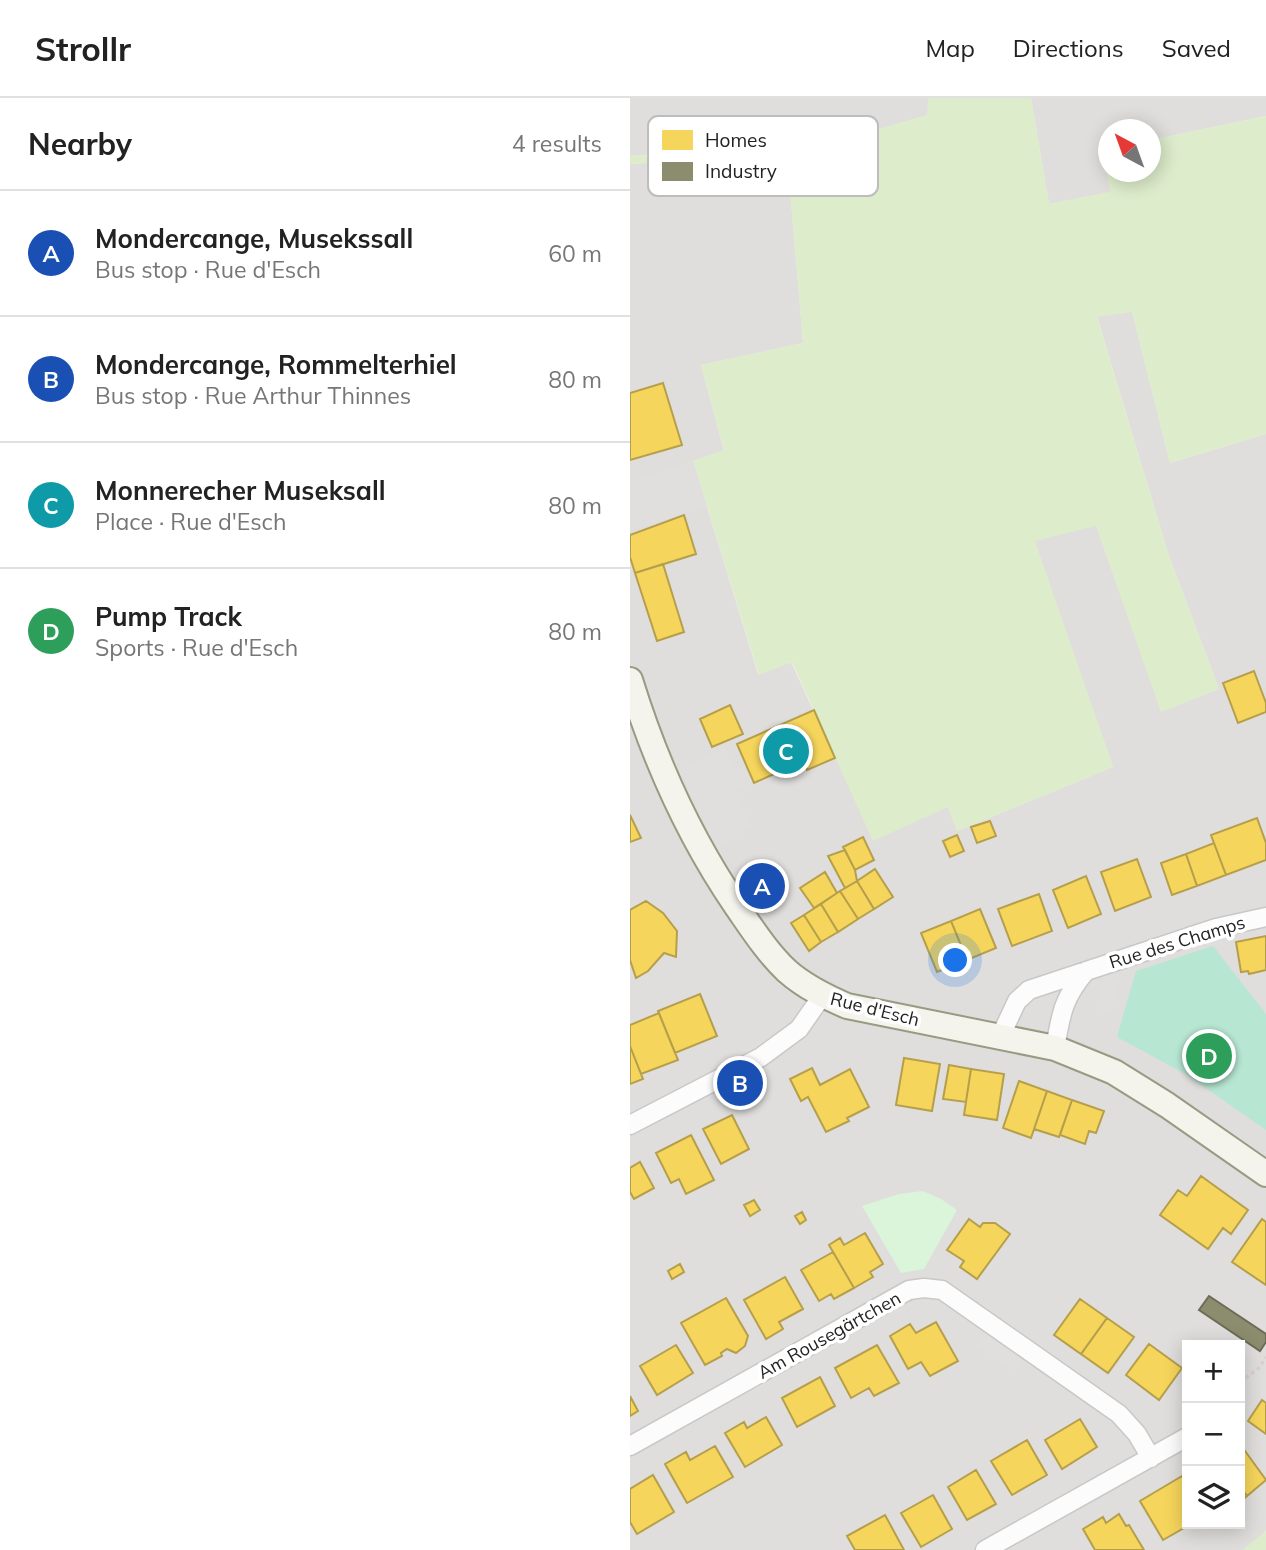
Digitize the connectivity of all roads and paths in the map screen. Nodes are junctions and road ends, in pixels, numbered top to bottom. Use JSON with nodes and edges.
{"nodes":[{"id":1,"x":630,"y":680,"type":"edge"},
{"id":2,"x":1266,"y":916,"type":"edge"},
{"id":3,"x":1089,"y":968,"type":"junction"},
{"id":4,"x":822,"y":996,"type":"junction"},
{"id":5,"x":1001,"y":1035,"type":"junction"},
{"id":6,"x":1055,"y":1048,"type":"junction"},
{"id":7,"x":630,"y":1125,"type":"edge"},
{"id":8,"x":1266,"y":1174,"type":"edge"},
{"id":9,"x":1266,"y":1357,"type":"edge"},
{"id":10,"x":1245,"y":1378,"type":"edge"},
{"id":11,"x":1182,"y":1440,"type":"edge"},
{"id":12,"x":630,"y":1446,"type":"edge"},
{"id":13,"x":1151,"y":1458,"type":"junction"},
{"id":14,"x":985,"y":1550,"type":"edge"}],
"edges":[{"from":1,"to":4,"type":"main road","name":"Rue d'Esch"},
{"from":2,"to":3,"type":"street","name":"Rue des Champs"},
{"from":3,"to":5,"type":"street","name":"Rue des Champs"},
{"from":3,"to":6,"type":"street","name":"Rue des Champs"},
{"from":4,"to":5,"type":"main road","name":"Rue d'Esch"},
{"from":4,"to":7,"type":"street"},
{"from":5,"to":6,"type":"main road","name":"Rue d'Esch"},
{"from":6,"to":8,"type":"main road","name":"Rue d'Esch"},
{"from":9,"to":10,"type":"path"},
{"from":11,"to":13,"type":"street"},
{"from":12,"to":13,"type":"street","name":"Am Rousegärtchen"},
{"from":13,"to":14,"type":"street"}]}
